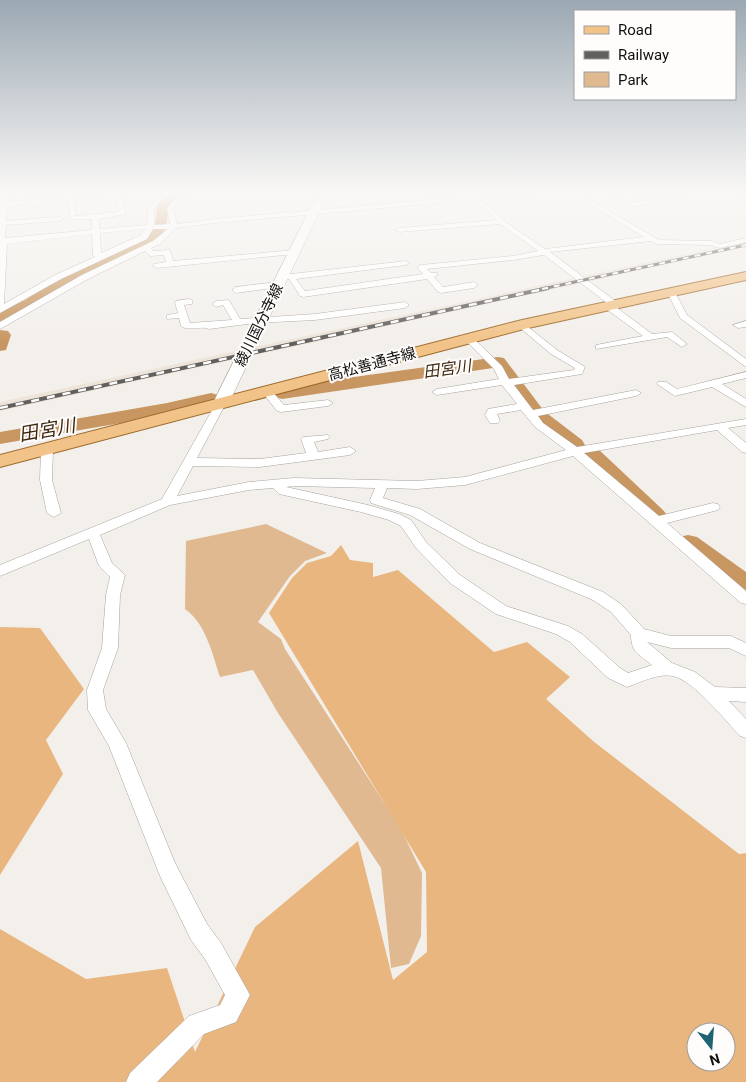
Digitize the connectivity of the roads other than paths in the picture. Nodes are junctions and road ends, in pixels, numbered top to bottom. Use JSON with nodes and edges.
{"nodes":[{"id":1,"x":2,"y":243,"type":"edge"},
{"id":2,"x":129,"y":243,"type":"edge"},
{"id":3,"x":153,"y":243,"type":"edge"},
{"id":4,"x":298,"y":243,"type":"edge"},
{"id":5,"x":533,"y":243,"type":"edge"},
{"id":6,"x":601,"y":243,"type":"edge"},
{"id":7,"x":663,"y":243,"type":"edge"},
{"id":8,"x":688,"y":243,"type":"edge"},
{"id":9,"x":712,"y":243,"type":"edge"},
{"id":10,"x":731,"y":243,"type":"edge"},
{"id":11,"x":103,"y":245,"type":"joint"},
{"id":12,"x":126,"y":245,"type":"junction"},
{"id":13,"x":144,"y":249,"type":"junction"},
{"id":14,"x":295,"y":250,"type":"junction"},
{"id":15,"x":545,"y":252,"type":"junction"},
{"id":16,"x":106,"y":256,"type":"junction"},
{"id":17,"x":400,"y":261,"type":"dead end"},
{"id":18,"x":170,"y":264,"type":"junction"},
{"id":19,"x":157,"y":266,"type":"dead end"},
{"id":20,"x":458,"y":272,"type":"dead end"},
{"id":21,"x":428,"y":276,"type":"junction"},
{"id":22,"x":746,"y":276,"type":"edge"},
{"id":23,"x":284,"y":280,"type":"junction"},
{"id":24,"x":474,"y":285,"type":"dead end"},
{"id":25,"x":236,"y":290,"type":"dead end"},
{"id":26,"x":671,"y":292,"type":"junction"},
{"id":27,"x":0,"y":300,"type":"edge"},
{"id":28,"x":189,"y":302,"type":"dead end"},
{"id":29,"x":216,"y":304,"type":"dead end"},
{"id":30,"x":405,"y":305,"type":"dead end"},
{"id":31,"x":611,"y":305,"type":"junction"},
{"id":32,"x":0,"y":306,"type":"edge"},
{"id":33,"x":0,"y":310,"type":"edge"},
{"id":34,"x":194,"y":312,"type":"dead end"},
{"id":35,"x":182,"y":314,"type":"junction"},
{"id":36,"x":170,"y":316,"type":"dead end"},
{"id":37,"x":261,"y":321,"type":"junction"},
{"id":38,"x":238,"y":323,"type":"junction"},
{"id":39,"x":522,"y":325,"type":"junction"},
{"id":40,"x":0,"y":326,"type":"edge"},
{"id":41,"x":650,"y":337,"type":"junction"},
{"id":42,"x":468,"y":338,"type":"junction"},
{"id":43,"x":682,"y":344,"type":"dead end"},
{"id":44,"x":599,"y":347,"type":"dead end"},
{"id":45,"x":493,"y":362,"type":"joint"},
{"id":46,"x":746,"y":364,"type":"edge"},
{"id":47,"x":746,"y":376,"type":"edge"},
{"id":48,"x":509,"y":382,"type":"junction"},
{"id":49,"x":713,"y":383,"type":"junction"},
{"id":50,"x":662,"y":384,"type":"dead end"},
{"id":51,"x":267,"y":392,"type":"junction"},
{"id":52,"x":437,"y":392,"type":"dead end"},
{"id":53,"x":636,"y":393,"type":"dead end"},
{"id":54,"x":744,"y":400,"type":"edge"},
{"id":55,"x":221,"y":403,"type":"junction"},
{"id":56,"x":328,"y":403,"type":"dead end"},
{"id":57,"x":532,"y":411,"type":"junction"},
{"id":58,"x":494,"y":421,"type":"dead end"},
{"id":59,"x":746,"y":422,"type":"edge"},
{"id":60,"x":720,"y":427,"type":"junction"},
{"id":61,"x":324,"y":437,"type":"dead end"},
{"id":62,"x":47,"y":449,"type":"junction"},
{"id":63,"x":746,"y":449,"type":"edge"},
{"id":64,"x":350,"y":451,"type":"dead end"},
{"id":65,"x":575,"y":452,"type":"junction"},
{"id":66,"x":313,"y":456,"type":"junction"},
{"id":67,"x":0,"y":461,"type":"edge"},
{"id":68,"x":189,"y":462,"type":"junction"},
{"id":69,"x":276,"y":484,"type":"junction"},
{"id":70,"x":382,"y":485,"type":"junction"},
{"id":71,"x":167,"y":502,"type":"junction"},
{"id":72,"x":713,"y":507,"type":"dead end"},
{"id":73,"x":54,"y":513,"type":"dead end"},
{"id":74,"x":656,"y":521,"type":"junction"},
{"id":75,"x":93,"y":533,"type":"junction"},
{"id":76,"x":0,"y":571,"type":"edge"},
{"id":77,"x":746,"y":599,"type":"edge"},
{"id":78,"x":639,"y":634,"type":"junction"},
{"id":79,"x":746,"y":650,"type":"edge"},
{"id":80,"x":667,"y":668,"type":"junction"},
{"id":81,"x":711,"y":694,"type":"junction"},
{"id":82,"x":746,"y":695,"type":"edge"},
{"id":83,"x":746,"y":731,"type":"edge"},
{"id":84,"x":139,"y":1082,"type":"edge"}],
"edges":[{"from":1,"to":27,"type":"street"},
{"from":2,"to":12,"type":"street"},
{"from":3,"to":13,"type":"street"},
{"from":4,"to":14,"type":"main road","name":"綾川国分寺線"},
{"from":5,"to":15,"type":"street"},
{"from":6,"to":15,"type":"street"},
{"from":7,"to":8,"type":"street"},
{"from":9,"to":10,"type":"street"},
{"from":11,"to":12,"type":"street"},
{"from":11,"to":16,"type":"street"},
{"from":12,"to":16,"type":"street"},
{"from":13,"to":18,"type":"street"},
{"from":13,"to":40,"type":"street"},
{"from":14,"to":18,"type":"street"},
{"from":14,"to":23,"type":"main road","name":"綾川国分寺線"},
{"from":15,"to":21,"type":"street"},
{"from":15,"to":31,"type":"street"},
{"from":16,"to":33,"type":"street"},
{"from":17,"to":23,"type":"street"},
{"from":18,"to":19,"type":"street"},
{"from":20,"to":21,"type":"street"},
{"from":21,"to":23,"type":"street"},
{"from":21,"to":24,"type":"street"},
{"from":22,"to":26,"type":"main road","name":"高松善通寺線"},
{"from":23,"to":25,"type":"street"},
{"from":23,"to":37,"type":"main road","name":"綾川国分寺線"},
{"from":26,"to":31,"type":"main road","name":"高松善通寺線"},
{"from":26,"to":46,"type":"street"},
{"from":27,"to":32,"type":"street"},
{"from":28,"to":35,"type":"street"},
{"from":29,"to":38,"type":"street"},
{"from":30,"to":37,"type":"street"},
{"from":31,"to":39,"type":"main road","name":"高松善通寺線"},
{"from":31,"to":41,"type":"street"},
{"from":34,"to":35,"type":"street"},
{"from":35,"to":36,"type":"street"},
{"from":35,"to":38,"type":"street"},
{"from":37,"to":38,"type":"street"},
{"from":37,"to":55,"type":"main road","name":"綾川国分寺線"},
{"from":39,"to":42,"type":"main road","name":"高松善通寺線"},
{"from":39,"to":48,"type":"street"},
{"from":41,"to":43,"type":"street"},
{"from":41,"to":44,"type":"street"},
{"from":42,"to":45,"type":"street"},
{"from":42,"to":51,"type":"main road","name":"高松善通寺線"},
{"from":45,"to":48,"type":"street"},
{"from":47,"to":49,"type":"street"},
{"from":48,"to":52,"type":"street"},
{"from":48,"to":57,"type":"street"},
{"from":49,"to":50,"type":"street"},
{"from":49,"to":54,"type":"street"},
{"from":51,"to":55,"type":"main road","name":"高松善通寺線"},
{"from":51,"to":56,"type":"street"},
{"from":53,"to":57,"type":"street"},
{"from":55,"to":62,"type":"main road","name":"高松善通寺線"},
{"from":55,"to":68,"type":"street"},
{"from":57,"to":58,"type":"street"},
{"from":57,"to":65,"type":"street"},
{"from":59,"to":60,"type":"street"},
{"from":60,"to":63,"type":"street"},
{"from":60,"to":65,"type":"street"},
{"from":61,"to":66,"type":"street"},
{"from":62,"to":67,"type":"main road","name":"高松善通寺線"},
{"from":62,"to":73,"type":"street"},
{"from":64,"to":66,"type":"street"},
{"from":65,"to":70,"type":"street"},
{"from":65,"to":74,"type":"street"},
{"from":66,"to":68,"type":"street"},
{"from":68,"to":71,"type":"street"},
{"from":69,"to":70,"type":"street"},
{"from":69,"to":71,"type":"street"},
{"from":69,"to":80,"type":"street"},
{"from":70,"to":78,"type":"street"},
{"from":71,"to":75,"type":"street"},
{"from":72,"to":74,"type":"street"},
{"from":74,"to":77,"type":"street"},
{"from":75,"to":76,"type":"street"},
{"from":75,"to":84,"type":"street"},
{"from":78,"to":79,"type":"street"},
{"from":78,"to":80,"type":"street"},
{"from":80,"to":81,"type":"street"},
{"from":81,"to":82,"type":"street"},
{"from":81,"to":83,"type":"street"}]}
